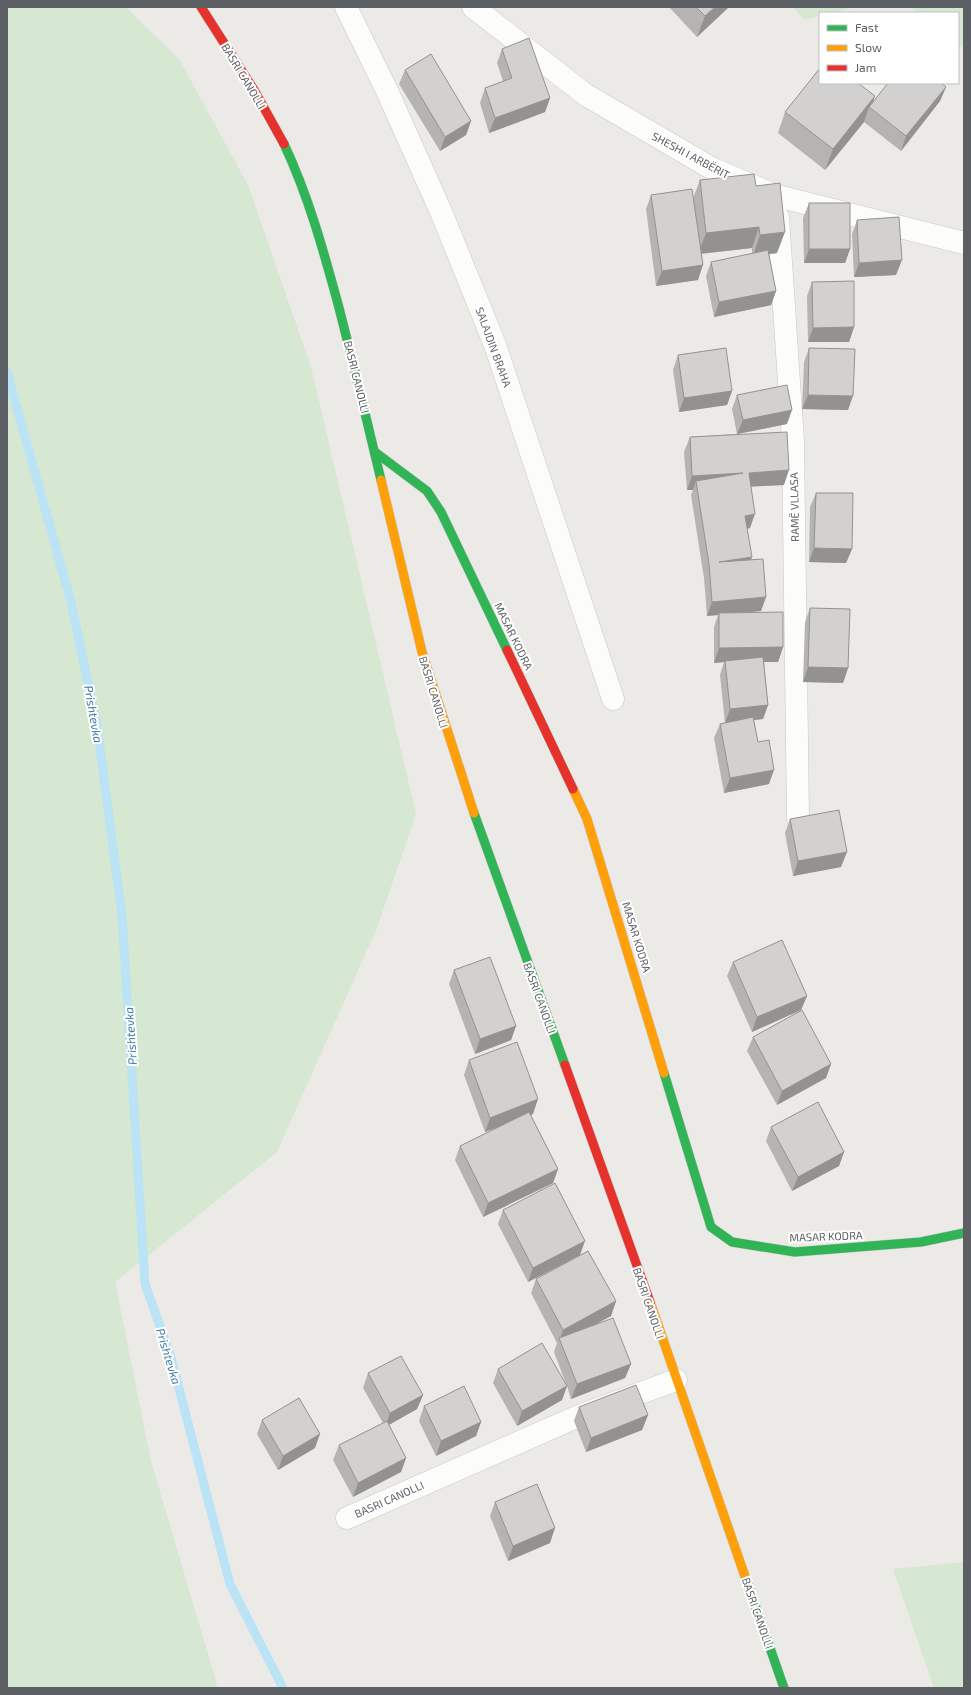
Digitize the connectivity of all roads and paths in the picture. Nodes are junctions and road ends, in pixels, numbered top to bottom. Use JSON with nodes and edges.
{"nodes":[{"id":1,"x":201,"y":7,"type":"edge"},
{"id":2,"x":346,"y":7,"type":"edge"},
{"id":3,"x":474,"y":7,"type":"edge"},
{"id":4,"x":777,"y":196,"type":"junction"},
{"id":5,"x":964,"y":244,"type":"edge"},
{"id":6,"x":374,"y":452,"type":"junction"},
{"id":7,"x":613,"y":699,"type":"dead end"},
{"id":8,"x":798,"y":818,"type":"edge"},
{"id":9,"x":964,"y":1233,"type":"edge"},
{"id":10,"x":676,"y":1380,"type":"junction"},
{"id":11,"x":347,"y":1518,"type":"dead end"},
{"id":12,"x":784,"y":1688,"type":"edge"}],
"edges":[{"from":1,"to":6,"type":"main road","name":"BASRI CANOLLI"},
{"from":2,"to":7,"type":"street","name":"SALAJDIN BRAHA"},
{"from":3,"to":4,"type":"street","name":"SHESHI I ARBËRIT"},
{"from":4,"to":5,"type":"street","name":"SHESHI I ARBËRIT"},
{"from":4,"to":8,"type":"street","name":"RAMË VLLASA"},
{"from":6,"to":9,"type":"main road","name":"MASAR KODRA"},
{"from":6,"to":10,"type":"main road","name":"BASRI CANOLLI"},
{"from":10,"to":11,"type":"street","name":"BASRI CANOLLI"},
{"from":10,"to":12,"type":"main road","name":"BASRI CANOLLI"}]}
